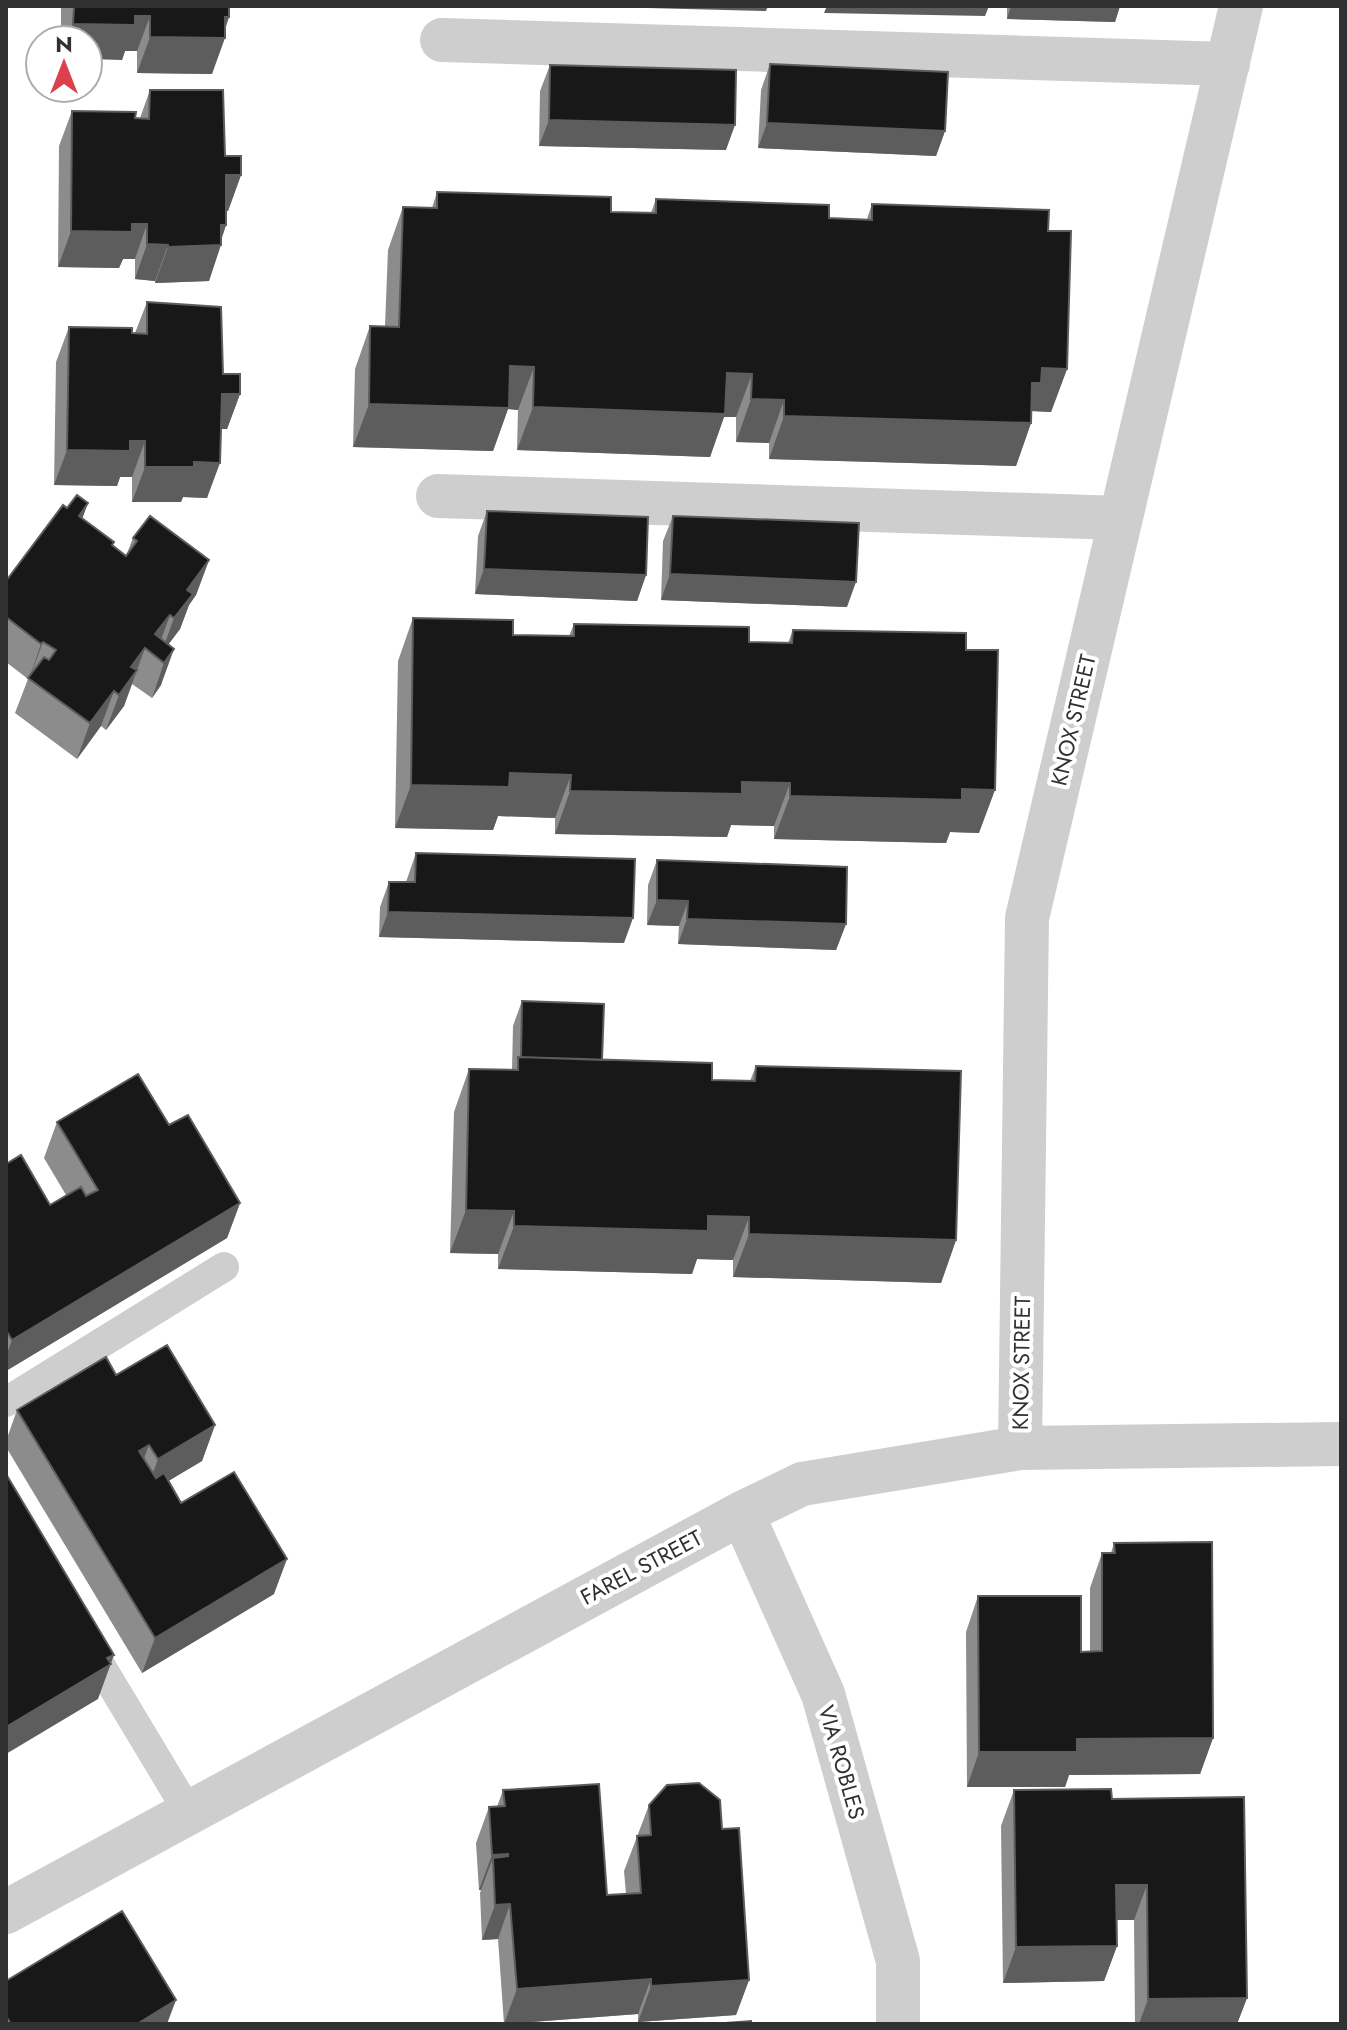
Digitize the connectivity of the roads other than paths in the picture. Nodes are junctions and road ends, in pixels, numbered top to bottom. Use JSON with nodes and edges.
{"nodes":[{"id":1,"x":1241,"y":6,"type":"edge"},
{"id":2,"x":442,"y":40,"type":"dead end"},
{"id":3,"x":1228,"y":64,"type":"junction"},
{"id":4,"x":438,"y":496,"type":"dead end"},
{"id":5,"x":1121,"y":518,"type":"junction"},
{"id":6,"x":224,"y":1267,"type":"dead end"},
{"id":7,"x":6,"y":1402,"type":"edge"},
{"id":8,"x":1341,"y":1444,"type":"edge"},
{"id":9,"x":1020,"y":1448,"type":"junction"},
{"id":10,"x":742,"y":1513,"type":"junction"},
{"id":11,"x":70,"y":1614,"type":"edge"},
{"id":12,"x":189,"y":1813,"type":"junction"},
{"id":13,"x":6,"y":1912,"type":"edge"},
{"id":14,"x":898,"y":2024,"type":"edge"}],
"edges":[{"from":1,"to":3,"type":"street","name":"KNOX STREET"},
{"from":2,"to":3,"type":"street"},
{"from":3,"to":5,"type":"street","name":"KNOX STREET"},
{"from":4,"to":5,"type":"street"},
{"from":5,"to":9,"type":"street","name":"KNOX STREET"},
{"from":6,"to":7,"type":"lane"},
{"from":8,"to":9,"type":"street","name":"FAREL STREET"},
{"from":9,"to":10,"type":"street","name":"FAREL STREET"},
{"from":10,"to":12,"type":"street","name":"FAREL STREET"},
{"from":10,"to":14,"type":"street","name":"VIA ROBLES"},
{"from":11,"to":12,"type":"lane"},
{"from":12,"to":13,"type":"street","name":"FAREL STREET"}]}
